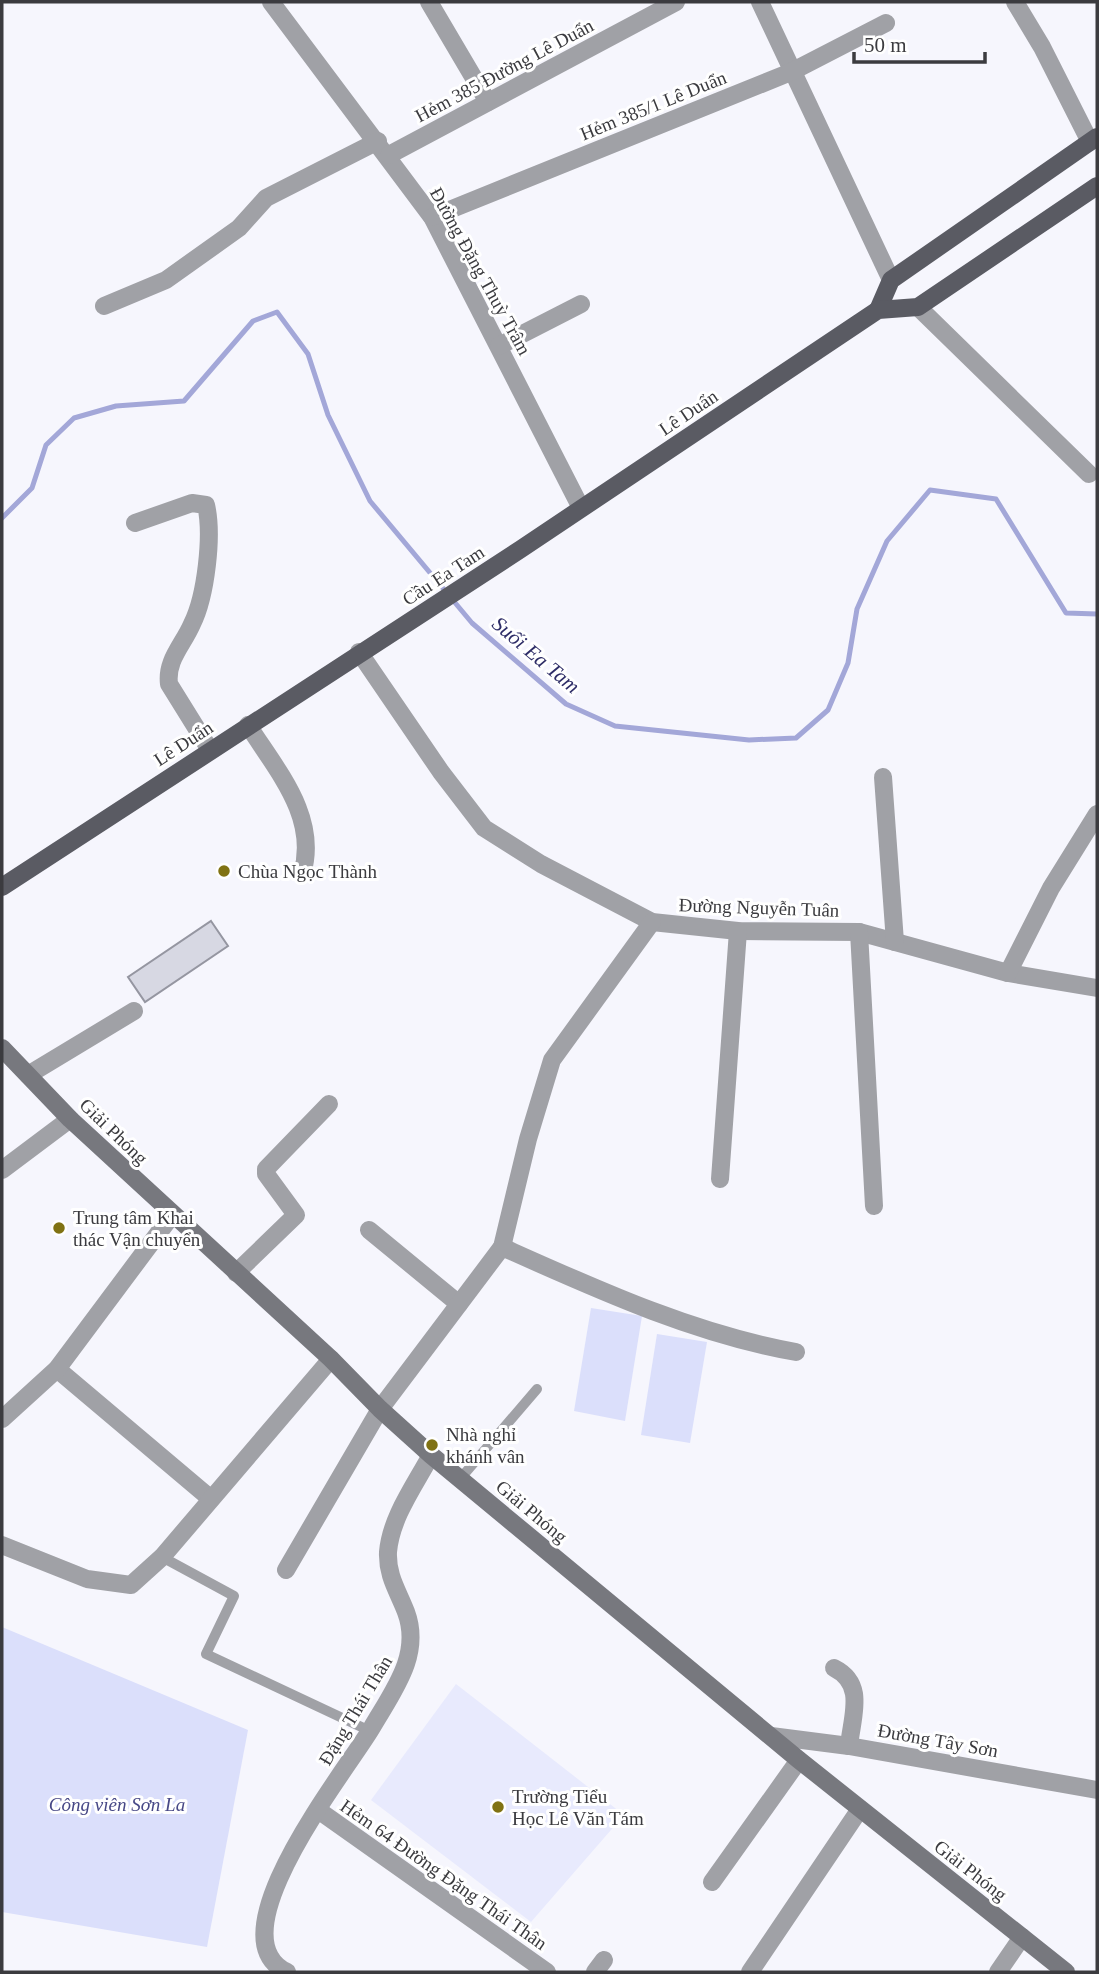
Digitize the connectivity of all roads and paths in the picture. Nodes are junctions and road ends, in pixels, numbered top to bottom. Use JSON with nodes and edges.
{"nodes":[{"id":1,"x":271,"y":2,"type":"edge"},
{"id":2,"x":429,"y":2,"type":"edge"},
{"id":3,"x":676,"y":2,"type":"edge"},
{"id":4,"x":760,"y":2,"type":"edge"},
{"id":5,"x":1014,"y":2,"type":"edge"},
{"id":6,"x":886,"y":23,"type":"dead end"},
{"id":7,"x":791,"y":72,"type":"junction"},
{"id":8,"x":488,"y":102,"type":"junction"},
{"id":9,"x":1094,"y":140,"type":"edge"},
{"id":10,"x":383,"y":148,"type":"junction"},
{"id":11,"x":1097,"y":186,"type":"edge"},
{"id":12,"x":432,"y":217,"type":"junction"},
{"id":13,"x":891,"y":280,"type":"junction"},
{"id":14,"x":581,"y":304,"type":"dead end"},
{"id":15,"x":104,"y":306,"type":"dead end"},
{"id":16,"x":918,"y":307,"type":"junction"},
{"id":17,"x":878,"y":310,"type":"junction"},
{"id":18,"x":499,"y":346,"type":"junction"},
{"id":19,"x":1089,"y":474,"type":"dead end"},
{"id":20,"x":582,"y":508,"type":"junction"},
{"id":21,"x":135,"y":523,"type":"dead end"},
{"id":22,"x":521,"y":549,"type":"joint"},
{"id":23,"x":388,"y":636,"type":"joint"},
{"id":24,"x":359,"y":652,"type":"junction"},
{"id":25,"x":248,"y":725,"type":"junction"},
{"id":26,"x":210,"y":750,"type":"junction"},
{"id":27,"x":883,"y":777,"type":"dead end"},
{"id":28,"x":1097,"y":814,"type":"edge"},
{"id":29,"x":302,"y":874,"type":"dead end"},
{"id":30,"x":2,"y":887,"type":"edge"},
{"id":31,"x":652,"y":922,"type":"junction"},
{"id":32,"x":738,"y":932,"type":"junction"},
{"id":33,"x":859,"y":932,"type":"junction"},
{"id":34,"x":895,"y":942,"type":"junction"},
{"id":35,"x":1008,"y":973,"type":"junction"},
{"id":36,"x":1097,"y":988,"type":"edge"},
{"id":37,"x":134,"y":1010,"type":"dead end"},
{"id":38,"x":2,"y":1048,"type":"edge"},
{"id":39,"x":28,"y":1075,"type":"junction"},
{"id":40,"x":329,"y":1104,"type":"dead end"},
{"id":41,"x":70,"y":1119,"type":"junction"},
{"id":42,"x":2,"y":1170,"type":"edge"},
{"id":43,"x":720,"y":1179,"type":"dead end"},
{"id":44,"x":874,"y":1206,"type":"dead end"},
{"id":45,"x":172,"y":1214,"type":"junction"},
{"id":46,"x":369,"y":1230,"type":"dead end"},
{"id":47,"x":502,"y":1247,"type":"junction"},
{"id":48,"x":236,"y":1273,"type":"junction"},
{"id":49,"x":459,"y":1304,"type":"junction"},
{"id":50,"x":796,"y":1352,"type":"dead end"},
{"id":51,"x":331,"y":1359,"type":"junction"},
{"id":52,"x":57,"y":1369,"type":"junction"},
{"id":53,"x":537,"y":1389,"type":"dead end"},
{"id":54,"x":380,"y":1409,"type":"junction"},
{"id":55,"x":2,"y":1419,"type":"edge"},
{"id":56,"x":431,"y":1455,"type":"junction"},
{"id":57,"x":460,"y":1479,"type":"junction"},
{"id":58,"x":211,"y":1499,"type":"junction"},
{"id":59,"x":2,"y":1545,"type":"edge"},
{"id":60,"x":162,"y":1557,"type":"junction"},
{"id":61,"x":286,"y":1570,"type":"dead end"},
{"id":62,"x":834,"y":1668,"type":"dead end"},
{"id":63,"x":370,"y":1731,"type":"junction"},
{"id":64,"x":771,"y":1737,"type":"junction"},
{"id":65,"x":849,"y":1746,"type":"junction"},
{"id":66,"x":799,"y":1760,"type":"junction"},
{"id":67,"x":1097,"y":1790,"type":"edge"},
{"id":68,"x":860,"y":1809,"type":"junction"},
{"id":69,"x":318,"y":1810,"type":"junction"},
{"id":70,"x":712,"y":1882,"type":"dead end"},
{"id":71,"x":1022,"y":1937,"type":"junction"},
{"id":72,"x":287,"y":1972,"type":"edge"},
{"id":73,"x":547,"y":1972,"type":"edge"},
{"id":74,"x":750,"y":1972,"type":"edge"},
{"id":75,"x":998,"y":1972,"type":"edge"},
{"id":76,"x":1066,"y":1972,"type":"edge"}],
"edges":[{"from":1,"to":10,"type":"street","name":"Đường Đặng Thuỳ Trâm"},
{"from":2,"to":8,"type":"street"},
{"from":3,"to":8,"type":"street","name":"Hẻm 385 Đường Lê Duẩn"},
{"from":4,"to":7,"type":"street"},
{"from":5,"to":9,"type":"street"},
{"from":6,"to":7,"type":"street","name":"Hẻm 385/1 Lê Duẩn"},
{"from":7,"to":12,"type":"street","name":"Hẻm 385/1 Lê Duẩn"},
{"from":7,"to":13,"type":"street"},
{"from":8,"to":10,"type":"street","name":"Hẻm 385 Đường Lê Duẩn"},
{"from":9,"to":13,"type":"main road"},
{"from":10,"to":12,"type":"street","name":"Đường Đặng Thuỳ Trâm"},
{"from":10,"to":15,"type":"street","name":"Hẻm 385 Đường Lê Duẩn"},
{"from":11,"to":16,"type":"main road","name":"Lê Duẩn"},
{"from":12,"to":18,"type":"street","name":"Đường Đặng Thuỳ Trâm"},
{"from":13,"to":17,"type":"main road"},
{"from":14,"to":18,"type":"street"},
{"from":16,"to":17,"type":"main road","name":"Lê Duẩn"},
{"from":16,"to":19,"type":"street"},
{"from":17,"to":20,"type":"main road","name":"Lê Duẩn"},
{"from":18,"to":20,"type":"street","name":"Đường Đặng Thuỳ Trâm"},
{"from":20,"to":22,"type":"main road","name":"Lê Duẩn"},
{"from":21,"to":26,"type":"street"},
{"from":22,"to":23,"type":"main road","name":"Cầu Ea Tam"},
{"from":23,"to":24,"type":"main road","name":"Lê Duẩn"},
{"from":24,"to":25,"type":"main road","name":"Lê Duẩn"},
{"from":24,"to":31,"type":"street","name":"Đường Nguyễn Tuân"},
{"from":25,"to":26,"type":"main road","name":"Lê Duẩn"},
{"from":25,"to":29,"type":"street"},
{"from":26,"to":30,"type":"main road","name":"Lê Duẩn"},
{"from":27,"to":34,"type":"street"},
{"from":28,"to":35,"type":"street"},
{"from":31,"to":32,"type":"street","name":"Đường Nguyễn Tuân"},
{"from":31,"to":47,"type":"street"},
{"from":32,"to":33,"type":"street","name":"Đường Nguyễn Tuân"},
{"from":32,"to":43,"type":"street"},
{"from":33,"to":34,"type":"street","name":"Đường Nguyễn Tuân"},
{"from":33,"to":44,"type":"street"},
{"from":34,"to":35,"type":"street","name":"Đường Nguyễn Tuân"},
{"from":35,"to":36,"type":"street","name":"Đường Nguyễn Tuân"},
{"from":37,"to":39,"type":"street"},
{"from":38,"to":39,"type":"street","name":"Giải Phóng"},
{"from":39,"to":41,"type":"street","name":"Giải Phóng"},
{"from":40,"to":48,"type":"street"},
{"from":41,"to":42,"type":"street"},
{"from":41,"to":45,"type":"street","name":"Giải Phóng"},
{"from":45,"to":48,"type":"street","name":"Giải Phóng"},
{"from":45,"to":52,"type":"street"},
{"from":46,"to":49,"type":"street"},
{"from":47,"to":49,"type":"street"},
{"from":47,"to":50,"type":"street"},
{"from":48,"to":51,"type":"street","name":"Giải Phóng"},
{"from":49,"to":54,"type":"street"},
{"from":51,"to":54,"type":"street","name":"Giải Phóng"},
{"from":51,"to":58,"type":"street"},
{"from":52,"to":55,"type":"street"},
{"from":52,"to":58,"type":"street"},
{"from":53,"to":57,"type":"lane"},
{"from":54,"to":56,"type":"street","name":"Giải Phóng"},
{"from":54,"to":61,"type":"street"},
{"from":56,"to":57,"type":"street","name":"Giải Phóng"},
{"from":56,"to":63,"type":"street","name":"Đặng Thái Thân"},
{"from":57,"to":64,"type":"street","name":"Giải Phóng"},
{"from":58,"to":60,"type":"street"},
{"from":59,"to":60,"type":"street"},
{"from":60,"to":63,"type":"lane"},
{"from":62,"to":65,"type":"street"},
{"from":63,"to":69,"type":"street","name":"Đặng Thái Thân"},
{"from":64,"to":65,"type":"street","name":"Đường Tây Sơn"},
{"from":64,"to":66,"type":"street","name":"Giải Phóng"},
{"from":65,"to":67,"type":"street","name":"Đường Tây Sơn"},
{"from":66,"to":68,"type":"street","name":"Giải Phóng"},
{"from":66,"to":70,"type":"street"},
{"from":68,"to":71,"type":"street","name":"Giải Phóng"},
{"from":68,"to":74,"type":"street"},
{"from":69,"to":72,"type":"street","name":"Đặng Thái Thân"},
{"from":69,"to":73,"type":"street","name":"Hẻm 64 Đường Đặng Thái Thân"},
{"from":71,"to":75,"type":"street"},
{"from":71,"to":76,"type":"street","name":"Giải Phóng"}]}
